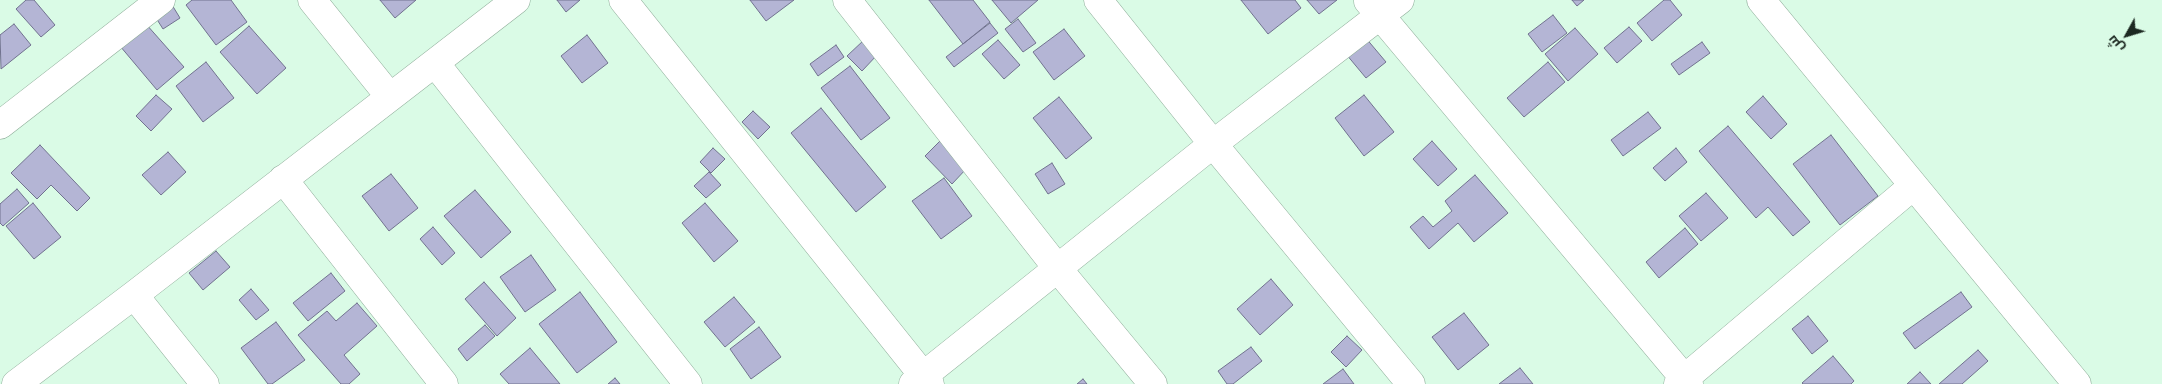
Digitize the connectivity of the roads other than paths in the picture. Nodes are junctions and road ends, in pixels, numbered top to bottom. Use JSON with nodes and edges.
{"nodes":[{"id":1,"x":312,"y":0,"type":"edge"},
{"id":2,"x":516,"y":0,"type":"edge"},
{"id":3,"x":624,"y":0,"type":"edge"},
{"id":4,"x":847,"y":0,"type":"edge"},
{"id":5,"x":1098,"y":0,"type":"edge"},
{"id":6,"x":1761,"y":0,"type":"edge"},
{"id":7,"x":150,"y":3,"type":"edge"},
{"id":8,"x":1382,"y":5,"type":"edge"},
{"id":9,"x":435,"y":62,"type":"junction"},
{"id":10,"x":390,"y":97,"type":"junction"},
{"id":11,"x":0,"y":125,"type":"edge"},
{"id":12,"x":1213,"y":144,"type":"junction"},
{"id":13,"x":283,"y":180,"type":"junction"},
{"id":14,"x":1913,"y":186,"type":"junction"},
{"id":15,"x":1058,"y":269,"type":"junction"},
{"id":16,"x":134,"y":295,"type":"junction"},
{"id":17,"x":922,"y":381,"type":"edge"},
{"id":18,"x":1684,"y":382,"type":"edge"},
{"id":19,"x":16,"y":384,"type":"edge"},
{"id":20,"x":205,"y":384,"type":"edge"},
{"id":21,"x":444,"y":384,"type":"edge"},
{"id":22,"x":688,"y":384,"type":"edge"},
{"id":23,"x":1153,"y":384,"type":"edge"},
{"id":24,"x":1411,"y":384,"type":"edge"},
{"id":25,"x":2077,"y":384,"type":"edge"}],
"edges":[{"from":1,"to":10,"type":"street"},
{"from":2,"to":9,"type":"street"},
{"from":3,"to":17,"type":"street"},
{"from":4,"to":15,"type":"street"},
{"from":5,"to":12,"type":"street"},
{"from":6,"to":14,"type":"street"},
{"from":7,"to":11,"type":"street"},
{"from":8,"to":12,"type":"street"},
{"from":8,"to":18,"type":"street"},
{"from":9,"to":10,"type":"street"},
{"from":9,"to":22,"type":"street"},
{"from":10,"to":13,"type":"street"},
{"from":12,"to":15,"type":"street"},
{"from":12,"to":24,"type":"street"},
{"from":13,"to":16,"type":"street"},
{"from":13,"to":21,"type":"street"},
{"from":14,"to":18,"type":"street"},
{"from":14,"to":25,"type":"street"},
{"from":15,"to":17,"type":"street"},
{"from":15,"to":23,"type":"street"},
{"from":16,"to":19,"type":"street"},
{"from":16,"to":20,"type":"street"}]}
